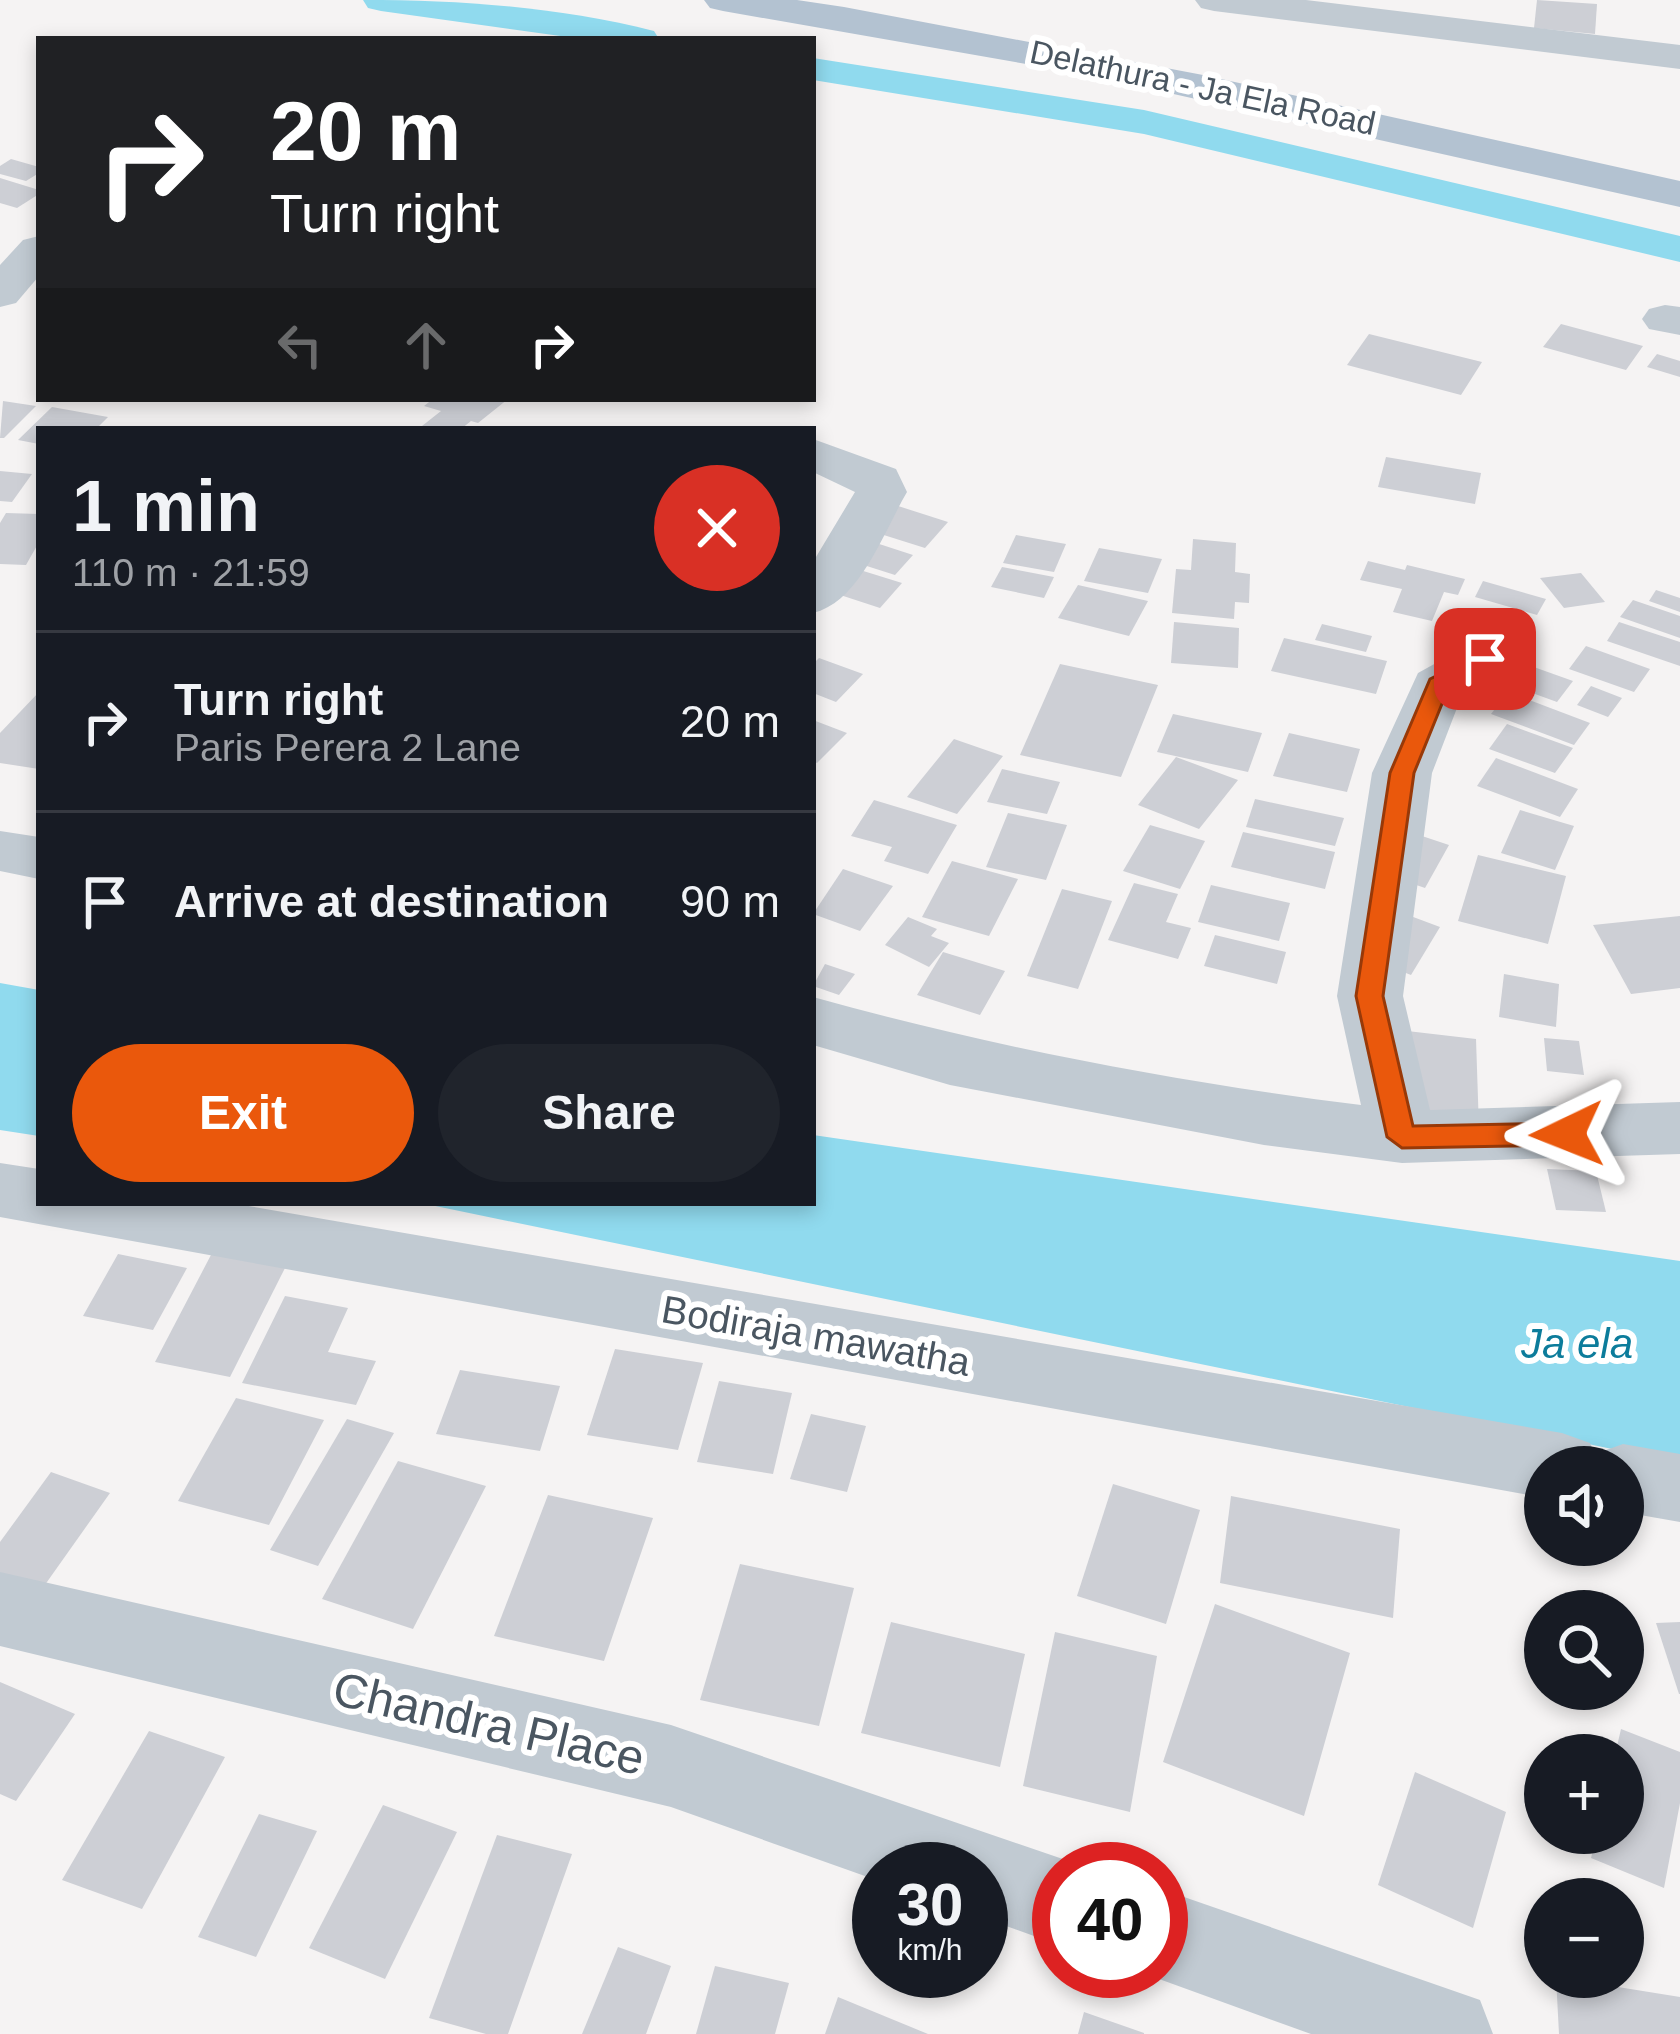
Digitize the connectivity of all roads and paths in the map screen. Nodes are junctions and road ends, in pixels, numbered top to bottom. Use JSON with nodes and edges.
{"nodes":[{"id":1,"x":723,"y":0,"type":"edge"},
{"id":2,"x":856,"y":0,"type":"edge"},
{"id":3,"x":1214,"y":0,"type":"edge"},
{"id":4,"x":1680,"y":57,"type":"edge"},
{"id":5,"x":1680,"y":170,"type":"edge"},
{"id":6,"x":1680,"y":194,"type":"edge"},
{"id":7,"x":36,"y":252,"type":"edge"},
{"id":8,"x":0,"y":293,"type":"edge"},
{"id":9,"x":816,"y":455,"type":"edge"},
{"id":10,"x":818,"y":584,"type":"edge"},
{"id":11,"x":1485,"y":659,"type":"dead end"},
{"id":12,"x":816,"y":1022,"type":"edge"},
{"id":13,"x":1680,"y":1128,"type":"edge"},
{"id":14,"x":1402,"y":1137,"type":"junction"},
{"id":15,"x":0,"y":1190,"type":"edge"},
{"id":16,"x":36,"y":1196,"type":"edge"},
{"id":17,"x":88,"y":1206,"type":"edge"},
{"id":18,"x":1524,"y":1460,"type":"edge"},
{"id":19,"x":1644,"y":1482,"type":"edge"},
{"id":20,"x":1680,"y":1488,"type":"edge"},
{"id":21,"x":0,"y":1609,"type":"edge"},
{"id":22,"x":891,"y":1842,"type":"edge"},
{"id":23,"x":1188,"y":1944,"type":"edge"},
{"id":24,"x":1446,"y":2034,"type":"edge"}],
"edges":[{"from":1,"to":6,"type":"main road","name":"Delathura - Ja Ela Road"},
{"from":2,"to":5,"type":"main road","name":"Delathura - Ja Ela Road"},
{"from":3,"to":4,"type":"street"},
{"from":7,"to":8,"type":"street"},
{"from":9,"to":10,"type":"street"},
{"from":11,"to":14,"type":"street"},
{"from":12,"to":14,"type":"street"},
{"from":13,"to":14,"type":"street"},
{"from":15,"to":16,"type":"street"},
{"from":17,"to":18,"type":"street","name":"Bodiraja mawatha"},
{"from":19,"to":20,"type":"street"},
{"from":21,"to":22,"type":"street","name":"Chandra Place"},
{"from":23,"to":24,"type":"street"}]}
